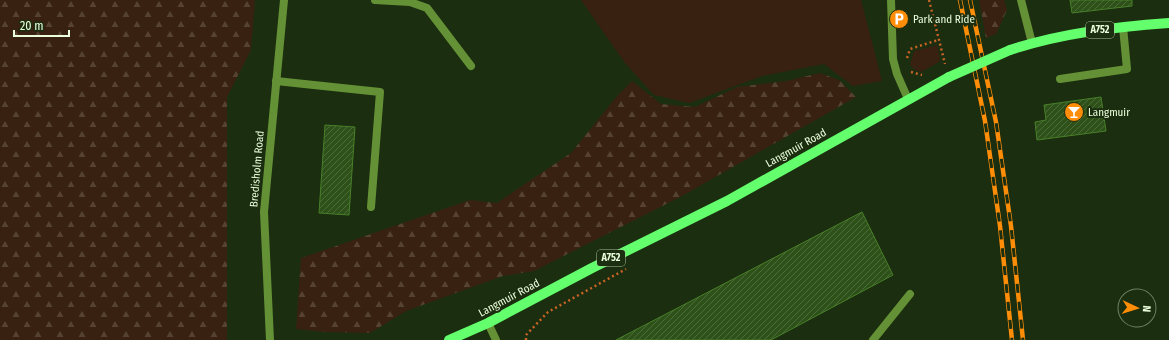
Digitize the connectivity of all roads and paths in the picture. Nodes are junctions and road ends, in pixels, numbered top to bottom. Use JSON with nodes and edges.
{"nodes":[{"id":1,"x":284,"y":0,"type":"edge"},
{"id":2,"x":375,"y":0,"type":"edge"},
{"id":3,"x":891,"y":0,"type":"edge"},
{"id":4,"x":929,"y":0,"type":"edge"},
{"id":5,"x":1021,"y":0,"type":"edge"},
{"id":6,"x":411,"y":1,"type":"edge"},
{"id":7,"x":1169,"y":23,"type":"edge"},
{"id":8,"x":1123,"y":26,"type":"junction"},
{"id":9,"x":938,"y":40,"type":"junction"},
{"id":10,"x":1032,"y":43,"type":"junction"},
{"id":11,"x":944,"y":59,"type":"dead end"},
{"id":12,"x":907,"y":61,"type":"dead end"},
{"id":13,"x":945,"y":64,"type":"dead end"},
{"id":14,"x":471,"y":66,"type":"dead end"},
{"id":15,"x":908,"y":66,"type":"dead end"},
{"id":16,"x":939,"y":66,"type":"dead end"},
{"id":17,"x":924,"y":74,"type":"dead end"},
{"id":18,"x":1060,"y":79,"type":"dead end"},
{"id":19,"x":276,"y":81,"type":"junction"},
{"id":20,"x":908,"y":99,"type":"junction"},
{"id":21,"x":371,"y":207,"type":"dead end"},
{"id":22,"x":910,"y":294,"type":"dead end"},
{"id":23,"x":488,"y":323,"type":"junction"},
{"id":24,"x":270,"y":340,"type":"edge"},
{"id":25,"x":449,"y":340,"type":"edge"},
{"id":26,"x":496,"y":340,"type":"edge"},
{"id":27,"x":873,"y":340,"type":"edge"}],
"edges":[{"from":1,"to":19,"type":"street","name":"Bredisholm Road"},
{"from":2,"to":6,"type":"street"},
{"from":3,"to":20,"type":"street"},
{"from":4,"to":9,"type":"path"},
{"from":5,"to":10,"type":"street"},
{"from":6,"to":14,"type":"street"},
{"from":7,"to":8,"type":"main road","name":"Langmuir Road","number":"A752"},
{"from":8,"to":10,"type":"main road","name":"Langmuir Road","number":"A752"},
{"from":8,"to":18,"type":"street"},
{"from":9,"to":11,"type":"path"},
{"from":9,"to":12,"type":"path"},
{"from":10,"to":20,"type":"main road","name":"Langmuir Road","number":"A752","bridge":true},
{"from":13,"to":16,"type":"path"},
{"from":15,"to":17,"type":"path"},
{"from":19,"to":21,"type":"street"},
{"from":19,"to":24,"type":"street","name":"Bredisholm Road"},
{"from":20,"to":23,"type":"main road","name":"Langmuir Road","number":"A752"},
{"from":22,"to":27,"type":"street"},
{"from":23,"to":25,"type":"main road","name":"Langmuir Road","number":"A752"},
{"from":23,"to":26,"type":"street"}]}
